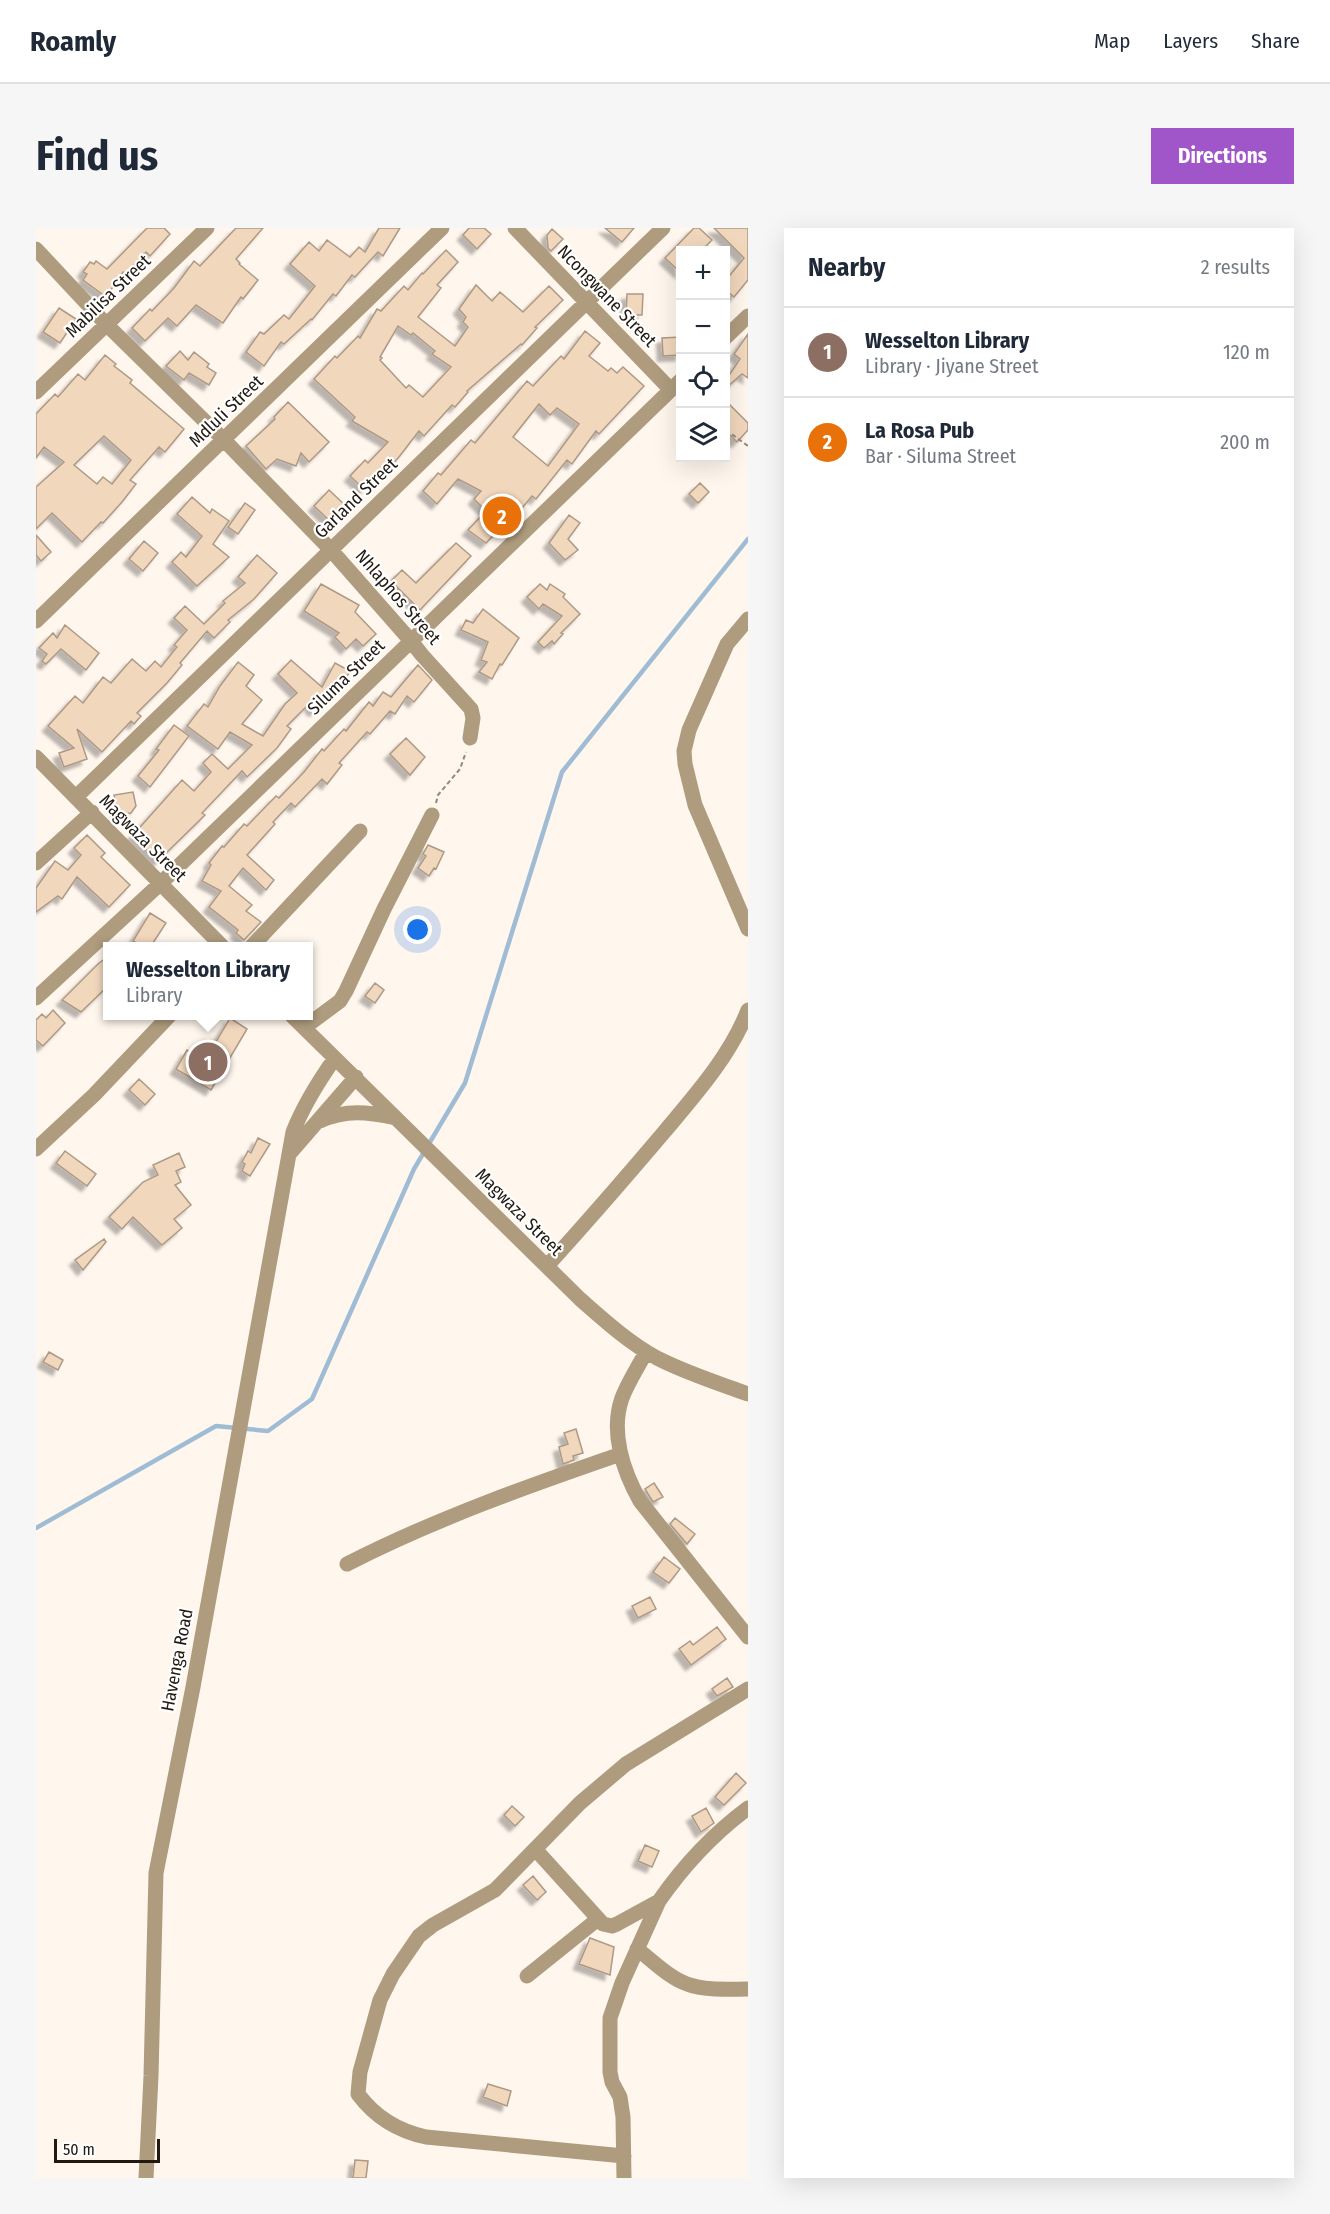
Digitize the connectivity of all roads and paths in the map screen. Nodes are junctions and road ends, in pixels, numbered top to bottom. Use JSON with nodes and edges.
{"nodes":[{"id":1,"x":207,"y":228,"type":"edge"},
{"id":2,"x":442,"y":228,"type":"edge"},
{"id":3,"x":515,"y":228,"type":"edge"},
{"id":4,"x":663,"y":228,"type":"edge"},
{"id":5,"x":36,"y":249,"type":"edge"},
{"id":6,"x":586,"y":303,"type":"junction"},
{"id":7,"x":748,"y":316,"type":"edge"},
{"id":8,"x":106,"y":324,"type":"junction"},
{"id":9,"x":730,"y":333,"type":"edge"},
{"id":10,"x":676,"y":385,"type":"edge"},
{"id":11,"x":36,"y":392,"type":"edge"},
{"id":12,"x":730,"y":433,"type":"edge"},
{"id":13,"x":224,"y":440,"type":"junction"},
{"id":14,"x":748,"y":446,"type":"edge"},
{"id":15,"x":331,"y":550,"type":"junction"},
{"id":16,"x":748,"y":619,"type":"edge"},
{"id":17,"x":36,"y":621,"type":"edge"},
{"id":18,"x":411,"y":641,"type":"junction"},
{"id":19,"x":470,"y":738,"type":"joint"},
{"id":20,"x":36,"y":757,"type":"edge"},
{"id":21,"x":76,"y":797,"type":"junction"},
{"id":22,"x":92,"y":813,"type":"junction"},
{"id":23,"x":432,"y":815,"type":"joint"},
{"id":24,"x":360,"y":831,"type":"dead end"},
{"id":25,"x":36,"y":863,"type":"edge"},
{"id":26,"x":161,"y":883,"type":"junction"},
{"id":27,"x":748,"y":928,"type":"edge"},
{"id":28,"x":218,"y":942,"type":"edge"},
{"id":29,"x":256,"y":942,"type":"edge"},
{"id":30,"x":36,"y":998,"type":"edge"},
{"id":31,"x":748,"y":1010,"type":"edge"},
{"id":32,"x":165,"y":1020,"type":"edge"},
{"id":33,"x":296,"y":1020,"type":"edge"},
{"id":34,"x":305,"y":1028,"type":"junction"},
{"id":35,"x":335,"y":1058,"type":"junction"},
{"id":36,"x":356,"y":1077,"type":"junction"},
{"id":37,"x":396,"y":1118,"type":"junction"},
{"id":38,"x":315,"y":1124,"type":"junction"},
{"id":39,"x":36,"y":1149,"type":"edge"},
{"id":40,"x":290,"y":1153,"type":"junction"},
{"id":41,"x":547,"y":1266,"type":"junction"},
{"id":42,"x":646,"y":1352,"type":"junction"},
{"id":43,"x":748,"y":1394,"type":"edge"},
{"id":44,"x":621,"y":1454,"type":"junction"},
{"id":45,"x":347,"y":1564,"type":"dead end"},
{"id":46,"x":748,"y":1637,"type":"edge"},
{"id":47,"x":748,"y":1689,"type":"edge"},
{"id":48,"x":746,"y":1812,"type":"edge"},
{"id":49,"x":536,"y":1850,"type":"junction"},
{"id":50,"x":659,"y":1901,"type":"junction"},
{"id":51,"x":598,"y":1919,"type":"junction"},
{"id":52,"x":637,"y":1948,"type":"junction"},
{"id":53,"x":527,"y":1976,"type":"dead end"},
{"id":54,"x":748,"y":1989,"type":"edge"},
{"id":55,"x":624,"y":2156,"type":"junction"},
{"id":56,"x":146,"y":2178,"type":"edge"},
{"id":57,"x":624,"y":2178,"type":"edge"}],
"edges":[{"from":1,"to":8,"type":"street","name":"Mabilisa Street"},
{"from":2,"to":13,"type":"street","name":"Mdluli Street"},
{"from":3,"to":6,"type":"street","name":"Ncongwane Street"},
{"from":4,"to":6,"type":"street","name":"Garland Street"},
{"from":5,"to":8,"type":"street","name":"Nhlaphos Street"},
{"from":6,"to":10,"type":"street","name":"Ncongwane Street"},
{"from":6,"to":15,"type":"street","name":"Garland Street"},
{"from":7,"to":9,"type":"street"},
{"from":8,"to":11,"type":"street","name":"Mabilisa Street"},
{"from":8,"to":13,"type":"street","name":"Nhlaphos Street"},
{"from":10,"to":18,"type":"street","name":"Siluma Street"},
{"from":12,"to":14,"type":"path"},
{"from":13,"to":15,"type":"street","name":"Nhlaphos Street"},
{"from":13,"to":17,"type":"street","name":"Mdluli Street"},
{"from":15,"to":18,"type":"street","name":"Nhlaphos Street"},
{"from":15,"to":21,"type":"street","name":"Garland Street"},
{"from":16,"to":27,"type":"street"},
{"from":18,"to":19,"type":"street","name":"Nhlaphos Street"},
{"from":18,"to":26,"type":"street","name":"Siluma Street"},
{"from":19,"to":23,"type":"path"},
{"from":20,"to":21,"type":"street","name":"Magwaza Street"},
{"from":21,"to":22,"type":"street","name":"Magwaza Street"},
{"from":22,"to":25,"type":"street"},
{"from":22,"to":26,"type":"street","name":"Magwaza Street"},
{"from":23,"to":34,"type":"street"},
{"from":24,"to":29,"type":"street"},
{"from":26,"to":28,"type":"street","name":"Magwaza Street"},
{"from":26,"to":30,"type":"street","name":"Siluma Street"},
{"from":31,"to":41,"type":"street"},
{"from":32,"to":39,"type":"street"},
{"from":33,"to":34,"type":"street","name":"Magwaza Street"},
{"from":34,"to":35,"type":"street","name":"Magwaza Street"},
{"from":35,"to":36,"type":"street","name":"Magwaza Street"},
{"from":35,"to":40,"type":"street","name":"Havenga Road"},
{"from":36,"to":37,"type":"street","name":"Magwaza Street"},
{"from":36,"to":38,"type":"street"},
{"from":37,"to":38,"type":"street"},
{"from":37,"to":41,"type":"street","name":"Magwaza Street"},
{"from":38,"to":40,"type":"street"},
{"from":40,"to":56,"type":"street","name":"Havenga Road"},
{"from":41,"to":42,"type":"street","name":"Magwaza Street"},
{"from":42,"to":43,"type":"street","name":"Magwaza Street"},
{"from":42,"to":44,"type":"street"},
{"from":44,"to":45,"type":"street"},
{"from":44,"to":46,"type":"street"},
{"from":47,"to":49,"type":"street"},
{"from":48,"to":50,"type":"street"},
{"from":49,"to":51,"type":"street"},
{"from":49,"to":55,"type":"street"},
{"from":50,"to":51,"type":"street"},
{"from":50,"to":52,"type":"street"},
{"from":51,"to":53,"type":"street"},
{"from":52,"to":54,"type":"street"},
{"from":52,"to":55,"type":"street"},
{"from":55,"to":57,"type":"street"}]}
